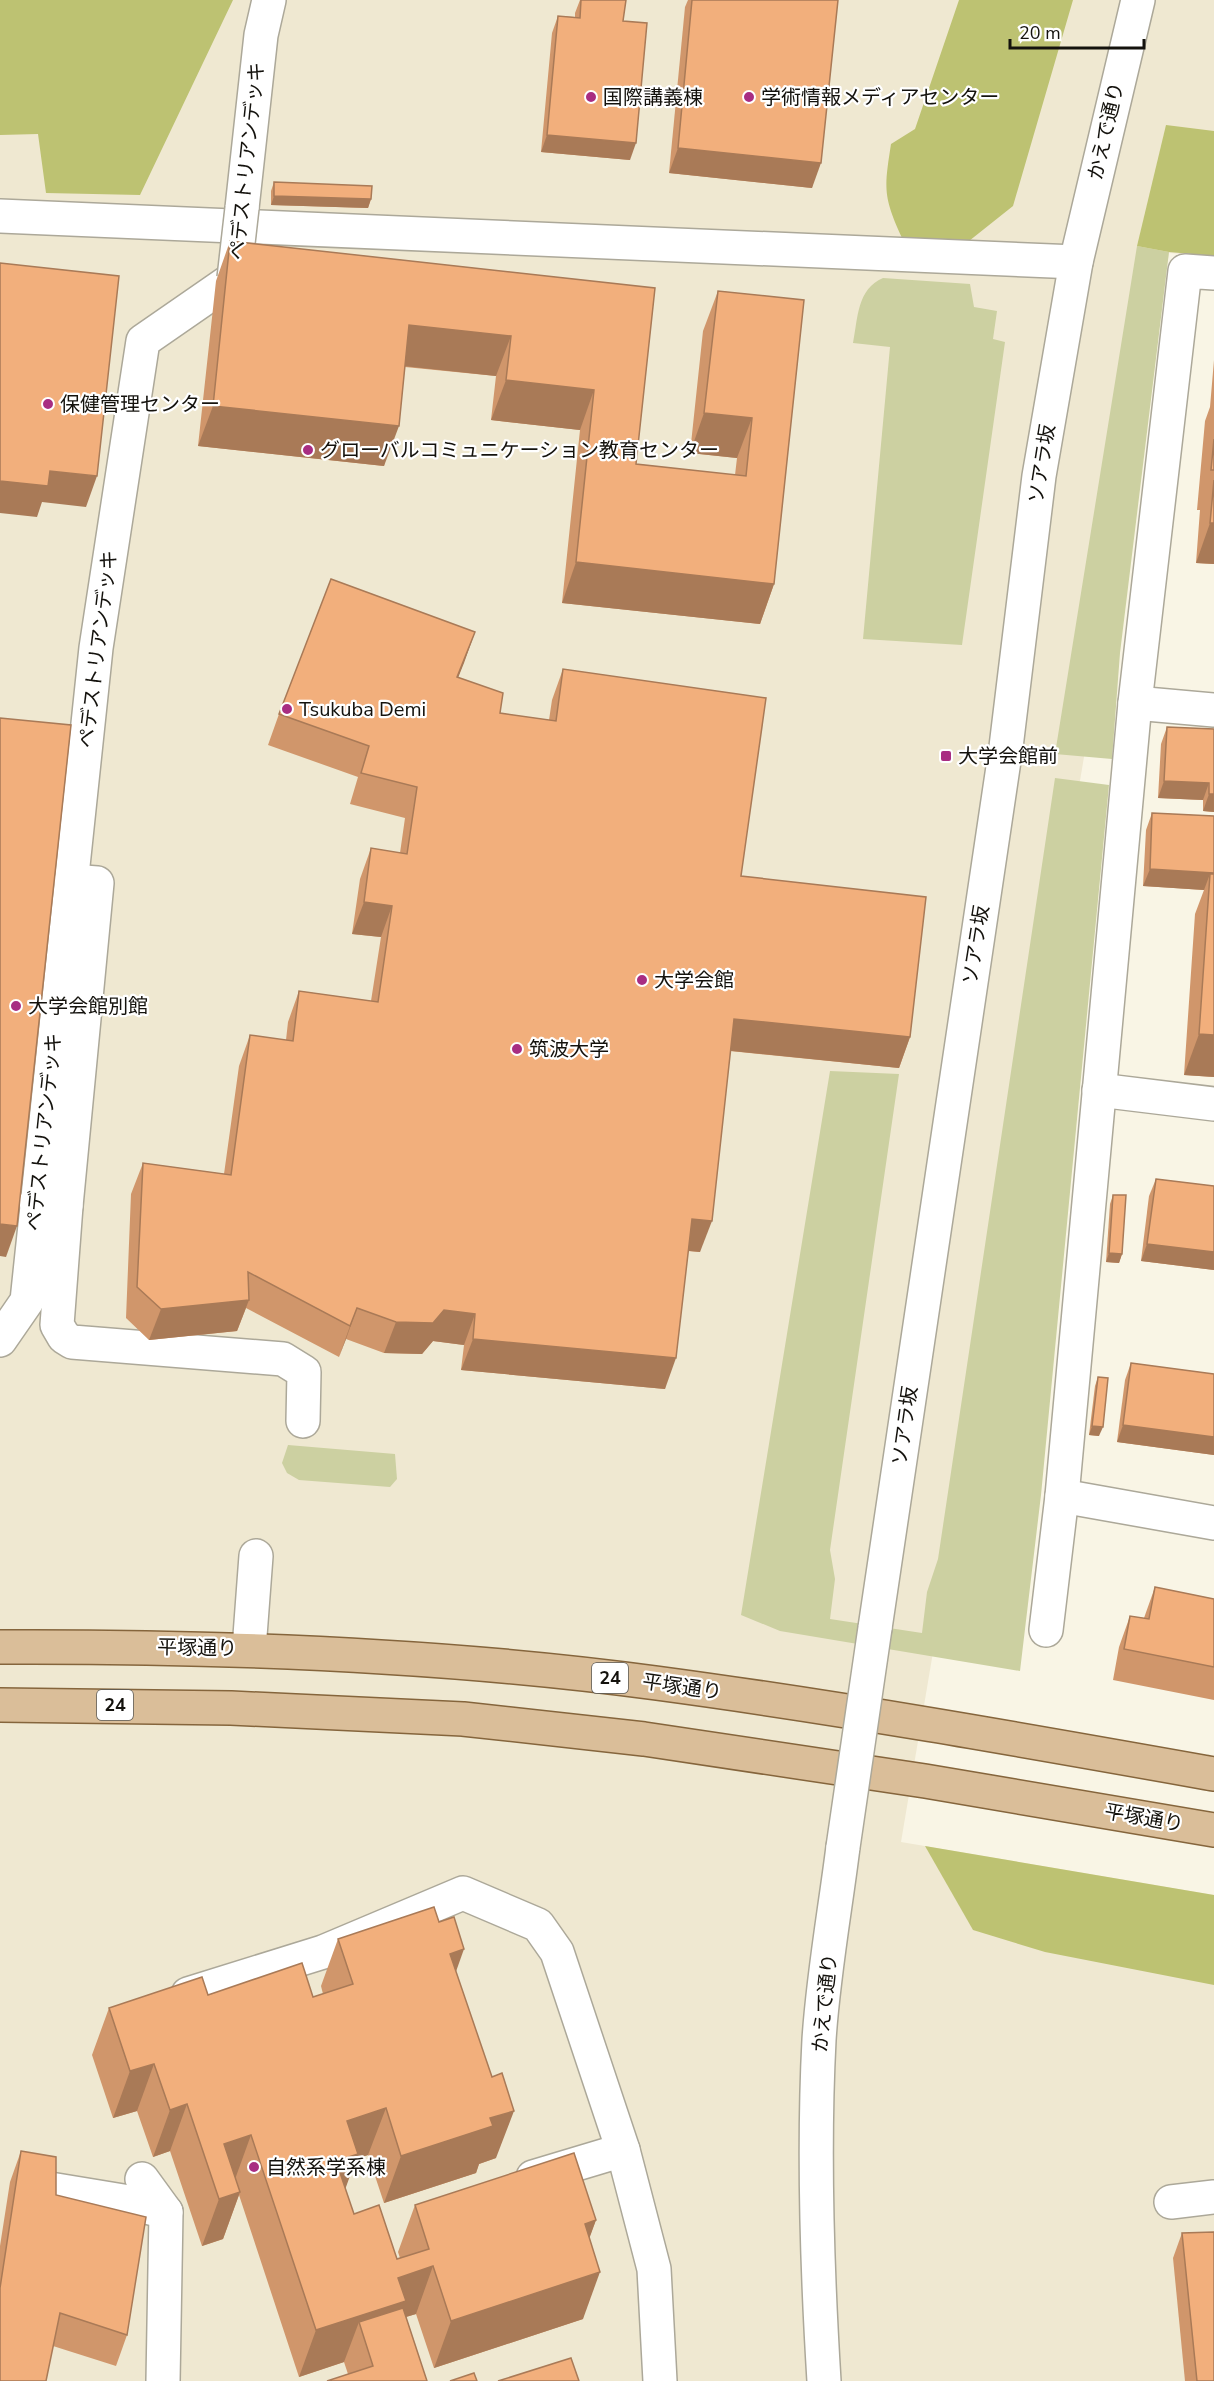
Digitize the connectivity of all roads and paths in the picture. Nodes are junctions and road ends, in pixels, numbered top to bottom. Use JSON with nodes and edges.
{"nodes":[{"id":1,"x":269,"y":0,"type":"edge"},
{"id":2,"x":1138,"y":0,"type":"edge"},
{"id":3,"x":0,"y":216,"type":"edge"},
{"id":4,"x":1076,"y":262,"type":"junction"},
{"id":5,"x":1214,"y":273,"type":"edge"},
{"id":6,"x":1135,"y":703,"type":"junction"},
{"id":7,"x":1214,"y":710,"type":"edge"},
{"id":8,"x":71,"y":880,"type":"junction"},
{"id":9,"x":32,"y":949,"type":"edge"},
{"id":10,"x":64,"y":953,"type":"junction"},
{"id":11,"x":1099,"y":1090,"type":"junction"},
{"id":12,"x":1214,"y":1104,"type":"edge"},
{"id":13,"x":51,"y":1204,"type":"junction"},
{"id":14,"x":0,"y":1340,"type":"edge"},
{"id":15,"x":303,"y":1421,"type":"dead end"},
{"id":16,"x":1062,"y":1496,"type":"junction"},
{"id":17,"x":1214,"y":1523,"type":"edge"},
{"id":18,"x":256,"y":1556,"type":"dead end"},
{"id":19,"x":875,"y":1628,"type":"joint"},
{"id":20,"x":1046,"y":1630,"type":"dead end"},
{"id":21,"x":0,"y":1647,"type":"edge"},
{"id":22,"x":249,"y":1649,"type":"junction"},
{"id":23,"x":0,"y":1705,"type":"edge"},
{"id":24,"x":1214,"y":1774,"type":"edge"},
{"id":25,"x":1214,"y":1830,"type":"edge"},
{"id":26,"x":203,"y":2036,"type":"edge"},
{"id":27,"x":623,"y":2150,"type":"junction"},
{"id":28,"x":142,"y":2179,"type":"dead end"},
{"id":29,"x":502,"y":2187,"type":"edge"},
{"id":30,"x":44,"y":2188,"type":"edge"},
{"id":31,"x":1214,"y":2197,"type":"edge"},
{"id":32,"x":1171,"y":2202,"type":"dead end"},
{"id":33,"x":166,"y":2212,"type":"junction"},
{"id":34,"x":163,"y":2381,"type":"edge"},
{"id":35,"x":660,"y":2381,"type":"edge"},
{"id":36,"x":824,"y":2381,"type":"edge"}],
"edges":[{"from":1,"to":8,"type":"street","name":"ペデストリアンデッキ","bridge":true},
{"from":2,"to":4,"type":"street","name":"かえで通り"},
{"from":3,"to":4,"type":"street"},
{"from":4,"to":19,"type":"street","name":"ソアラ坂"},
{"from":5,"to":6,"type":"street"},
{"from":6,"to":7,"type":"street"},
{"from":6,"to":11,"type":"street"},
{"from":8,"to":10,"type":"street","name":"ペデストリアンデッキ"},
{"from":8,"to":13,"type":"street"},
{"from":9,"to":10,"type":"street"},
{"from":10,"to":13,"type":"street","name":"ペデストリアンデッキ"},
{"from":11,"to":12,"type":"street"},
{"from":11,"to":16,"type":"street"},
{"from":13,"to":14,"type":"street","name":"ペデストリアンデッキ"},
{"from":13,"to":15,"type":"street"},
{"from":16,"to":17,"type":"street"},
{"from":16,"to":20,"type":"street"},
{"from":18,"to":22,"type":"street"},
{"from":19,"to":36,"type":"street","name":"かえで通り","bridge":true},
{"from":21,"to":22,"type":"main road","name":"平塚通り","number":"24"},
{"from":22,"to":24,"type":"main road","name":"平塚通り","number":"24"},
{"from":23,"to":25,"type":"main road","name":"平塚通り","number":"24"},
{"from":26,"to":27,"type":"street"},
{"from":27,"to":29,"type":"street"},
{"from":27,"to":35,"type":"street"},
{"from":28,"to":33,"type":"street"},
{"from":30,"to":33,"type":"street"},
{"from":31,"to":32,"type":"street"},
{"from":33,"to":34,"type":"street"}]}
